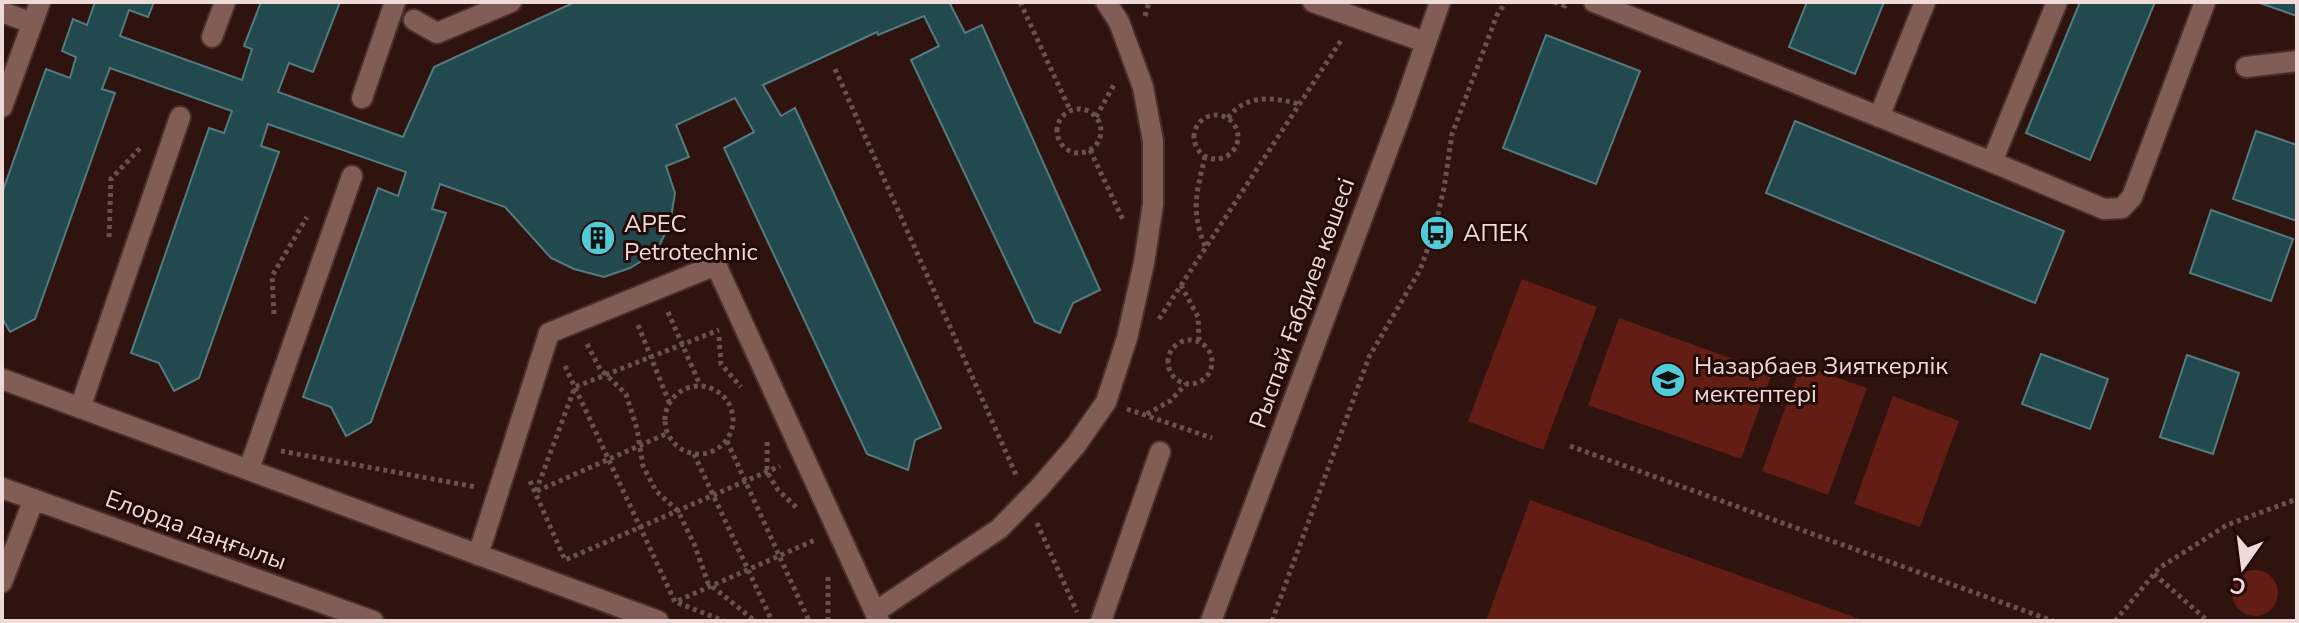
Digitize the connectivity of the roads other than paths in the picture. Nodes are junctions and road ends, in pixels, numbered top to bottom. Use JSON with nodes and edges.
{"nodes":[{"id":1,"x":40,"y":2,"type":"edge"},
{"id":2,"x":225,"y":2,"type":"edge"},
{"id":3,"x":395,"y":2,"type":"edge"},
{"id":4,"x":511,"y":2,"type":"edge"},
{"id":5,"x":1106,"y":2,"type":"edge"},
{"id":6,"x":1313,"y":2,"type":"edge"},
{"id":7,"x":1440,"y":2,"type":"edge"},
{"id":8,"x":1594,"y":2,"type":"edge"},
{"id":9,"x":1925,"y":2,"type":"edge"},
{"id":10,"x":2057,"y":2,"type":"edge"},
{"id":11,"x":2205,"y":2,"type":"edge"},
{"id":12,"x":2,"y":12,"type":"edge"},
{"id":13,"x":414,"y":20,"type":"dead end"},
{"id":14,"x":32,"y":23,"type":"junction"},
{"id":15,"x":212,"y":37,"type":"dead end"},
{"id":16,"x":1425,"y":42,"type":"junction"},
{"id":17,"x":2297,"y":61,"type":"edge"},
{"id":18,"x":2246,"y":67,"type":"dead end"},
{"id":19,"x":362,"y":98,"type":"dead end"},
{"id":20,"x":2,"y":107,"type":"edge"},
{"id":21,"x":180,"y":117,"type":"dead end"},
{"id":22,"x":1879,"y":117,"type":"junction"},
{"id":23,"x":1992,"y":162,"type":"junction"},
{"id":24,"x":352,"y":176,"type":"dead end"},
{"id":25,"x":2,"y":379,"type":"edge"},
{"id":26,"x":80,"y":408,"type":"junction"},
{"id":27,"x":1160,"y":452,"type":"dead end"},
{"id":28,"x":249,"y":469,"type":"junction"},
{"id":29,"x":2,"y":488,"type":"edge"},
{"id":30,"x":34,"y":499,"type":"junction"},
{"id":31,"x":478,"y":555,"type":"junction"},
{"id":32,"x":2,"y":582,"type":"edge"},
{"id":33,"x":877,"y":617,"type":"edge"},
{"id":34,"x":373,"y":621,"type":"edge"},
{"id":35,"x":658,"y":621,"type":"edge"},
{"id":36,"x":1101,"y":621,"type":"edge"},
{"id":37,"x":1211,"y":621,"type":"edge"}],
"edges":[{"from":1,"to":14,"type":"street"},
{"from":2,"to":15,"type":"street"},
{"from":3,"to":19,"type":"street"},
{"from":4,"to":13,"type":"street"},
{"from":5,"to":33,"type":"street"},
{"from":6,"to":16,"type":"street"},
{"from":7,"to":16,"type":"street","name":"Рыспай Ғабдиев көшесі"},
{"from":8,"to":22,"type":"street"},
{"from":9,"to":22,"type":"street"},
{"from":10,"to":23,"type":"street"},
{"from":11,"to":23,"type":"street"},
{"from":12,"to":14,"type":"street"},
{"from":14,"to":20,"type":"street"},
{"from":16,"to":37,"type":"street","name":"Рыспай Ғабдиев көшесі"},
{"from":17,"to":18,"type":"street"},
{"from":21,"to":26,"type":"street"},
{"from":22,"to":23,"type":"street"},
{"from":24,"to":28,"type":"street"},
{"from":25,"to":26,"type":"street"},
{"from":26,"to":28,"type":"street"},
{"from":27,"to":36,"type":"street"},
{"from":28,"to":31,"type":"street"},
{"from":29,"to":30,"type":"street","name":"Елорда даңғылы"},
{"from":30,"to":32,"type":"street"},
{"from":30,"to":34,"type":"street","name":"Елорда даңғылы"},
{"from":31,"to":33,"type":"street"},
{"from":31,"to":35,"type":"street"}]}
